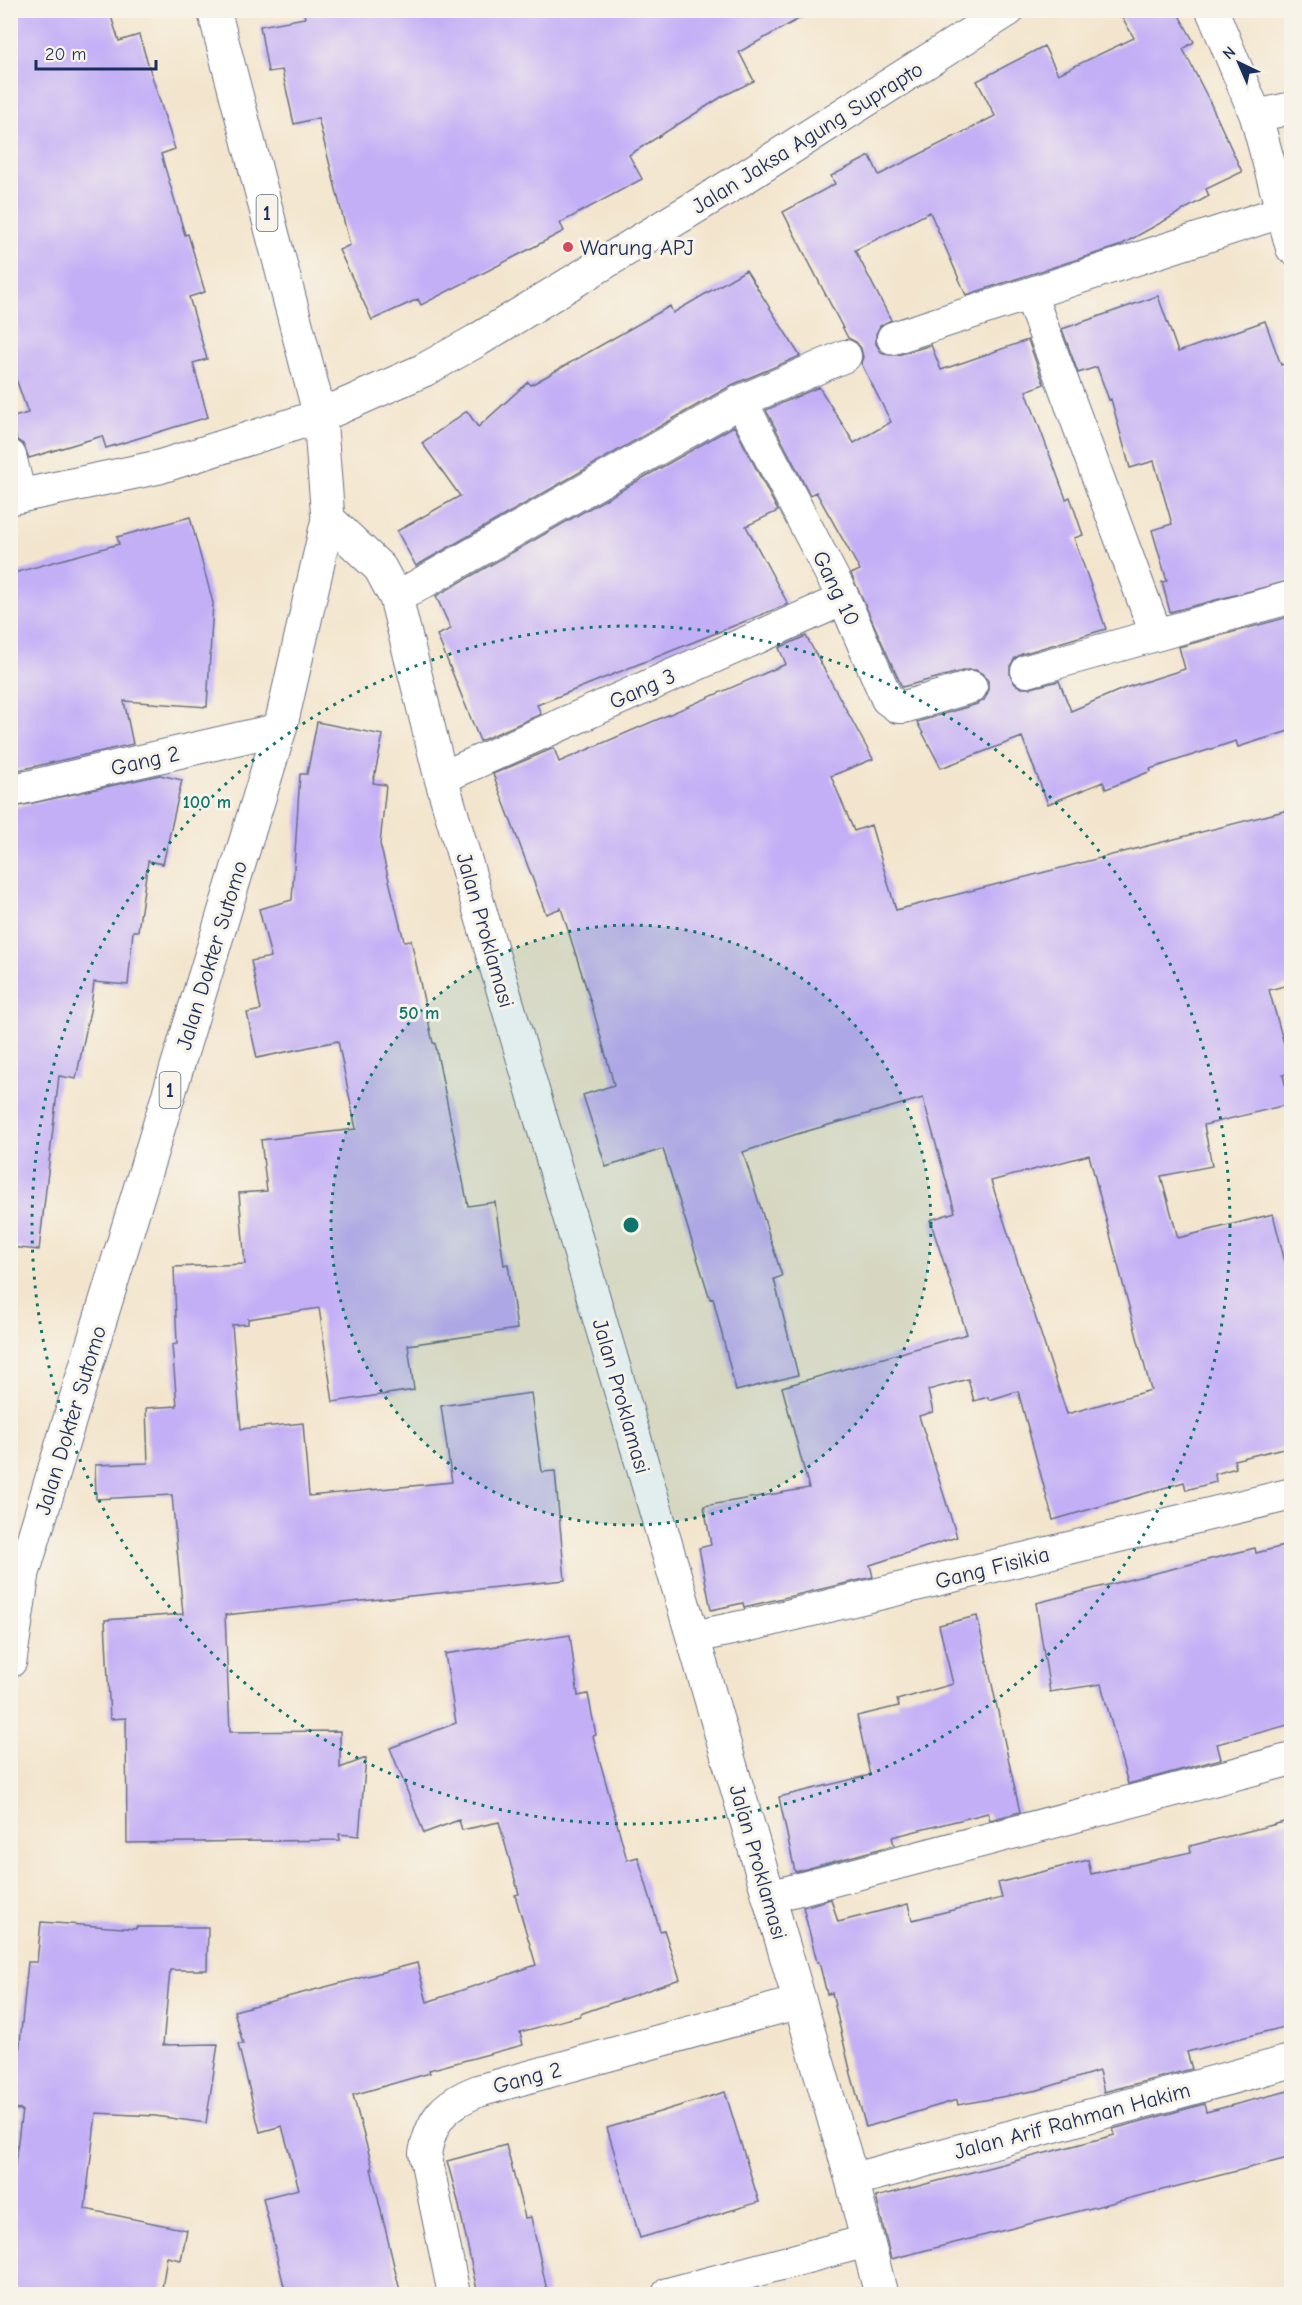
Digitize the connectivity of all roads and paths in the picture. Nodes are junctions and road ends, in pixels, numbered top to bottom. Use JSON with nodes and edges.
{"nodes":[{"id":1,"x":214,"y":10,"type":"edge"},
{"id":2,"x":1008,"y":10,"type":"edge"},
{"id":3,"x":1212,"y":10,"type":"edge"},
{"id":4,"x":1292,"y":108,"type":"edge"},
{"id":5,"x":1256,"y":116,"type":"junction"},
{"id":6,"x":1281,"y":212,"type":"junction"},
{"id":7,"x":1292,"y":248,"type":"edge"},
{"id":8,"x":1030,"y":294,"type":"junction"},
{"id":9,"x":893,"y":338,"type":"dead end"},
{"id":10,"x":845,"y":356,"type":"dead end"},
{"id":11,"x":741,"y":400,"type":"junction"},
{"id":12,"x":320,"y":416,"type":"junction"},
{"id":13,"x":10,"y":456,"type":"edge"},
{"id":14,"x":15,"y":497,"type":"edge"},
{"id":15,"x":328,"y":519,"type":"junction"},
{"id":16,"x":1292,"y":597,"type":"edge"},
{"id":17,"x":396,"y":598,"type":"junction"},
{"id":18,"x":844,"y":599,"type":"junction"},
{"id":19,"x":1156,"y":634,"type":"junction"},
{"id":20,"x":1027,"y":671,"type":"dead end"},
{"id":21,"x":971,"y":687,"type":"dead end"},
{"id":22,"x":280,"y":729,"type":"junction"},
{"id":23,"x":441,"y":778,"type":"junction"},
{"id":24,"x":10,"y":791,"type":"edge"},
{"id":25,"x":1292,"y":1494,"type":"edge"},
{"id":26,"x":21,"y":1548,"type":"edge"},
{"id":27,"x":693,"y":1637,"type":"junction"},
{"id":28,"x":10,"y":1661,"type":"edge"},
{"id":29,"x":1292,"y":1760,"type":"edge"},
{"id":30,"x":769,"y":1897,"type":"junction"},
{"id":31,"x":800,"y":2002,"type":"junction"},
{"id":32,"x":1292,"y":2061,"type":"edge"},
{"id":33,"x":852,"y":2180,"type":"junction"},
{"id":34,"x":867,"y":2241,"type":"junction"},
{"id":35,"x":454,"y":2295,"type":"edge"},
{"id":36,"x":668,"y":2295,"type":"edge"},
{"id":37,"x":881,"y":2295,"type":"edge"}],
"edges":[{"from":1,"to":12,"type":"main road","number":"1"},
{"from":2,"to":12,"type":"main road","name":"Jalan Jaksa Agung Suprapto"},
{"from":3,"to":5,"type":"street"},
{"from":4,"to":5,"type":"street"},
{"from":5,"to":6,"type":"street"},
{"from":6,"to":7,"type":"street"},
{"from":6,"to":8,"type":"street"},
{"from":8,"to":9,"type":"street"},
{"from":8,"to":19,"type":"street"},
{"from":10,"to":11,"type":"street"},
{"from":11,"to":17,"type":"street"},
{"from":11,"to":18,"type":"street","name":"Gang 10"},
{"from":12,"to":14,"type":"main road","name":"Jalan Jaksa Agung Suprapto"},
{"from":12,"to":15,"type":"main road","name":"Jalan Dokter Sutomo","number":"1"},
{"from":13,"to":14,"type":"street"},
{"from":15,"to":17,"type":"main road","name":"Jalan Proklamasi"},
{"from":15,"to":22,"type":"main road","name":"Jalan Dokter Sutomo","number":"1"},
{"from":16,"to":19,"type":"street"},
{"from":17,"to":23,"type":"main road","name":"Jalan Proklamasi"},
{"from":18,"to":21,"type":"street","name":"Gang 10"},
{"from":18,"to":23,"type":"street","name":"Gang 3"},
{"from":19,"to":20,"type":"street"},
{"from":22,"to":24,"type":"street","name":"Gang 2"},
{"from":22,"to":26,"type":"main road","name":"Jalan Dokter Sutomo","number":"1"},
{"from":23,"to":27,"type":"main road","name":"Jalan Proklamasi"},
{"from":25,"to":27,"type":"street","name":"Gang Fisikia"},
{"from":26,"to":28,"type":"main road","name":"Jalan Dokter Sutomo","number":"1"},
{"from":27,"to":30,"type":"main road","name":"Jalan Proklamasi"},
{"from":29,"to":30,"type":"street"},
{"from":30,"to":31,"type":"main road","name":"Jalan Proklamasi"},
{"from":31,"to":33,"type":"main road","name":"Jalan Proklamasi"},
{"from":31,"to":35,"type":"street","name":"Gang 2"},
{"from":32,"to":33,"type":"main road","name":"Jalan Arif Rahman Hakim"},
{"from":33,"to":34,"type":"main road","name":"Jalan Proklamasi"},
{"from":34,"to":36,"type":"street"},
{"from":34,"to":37,"type":"main road","name":"Jalan Proklamasi"}]}
